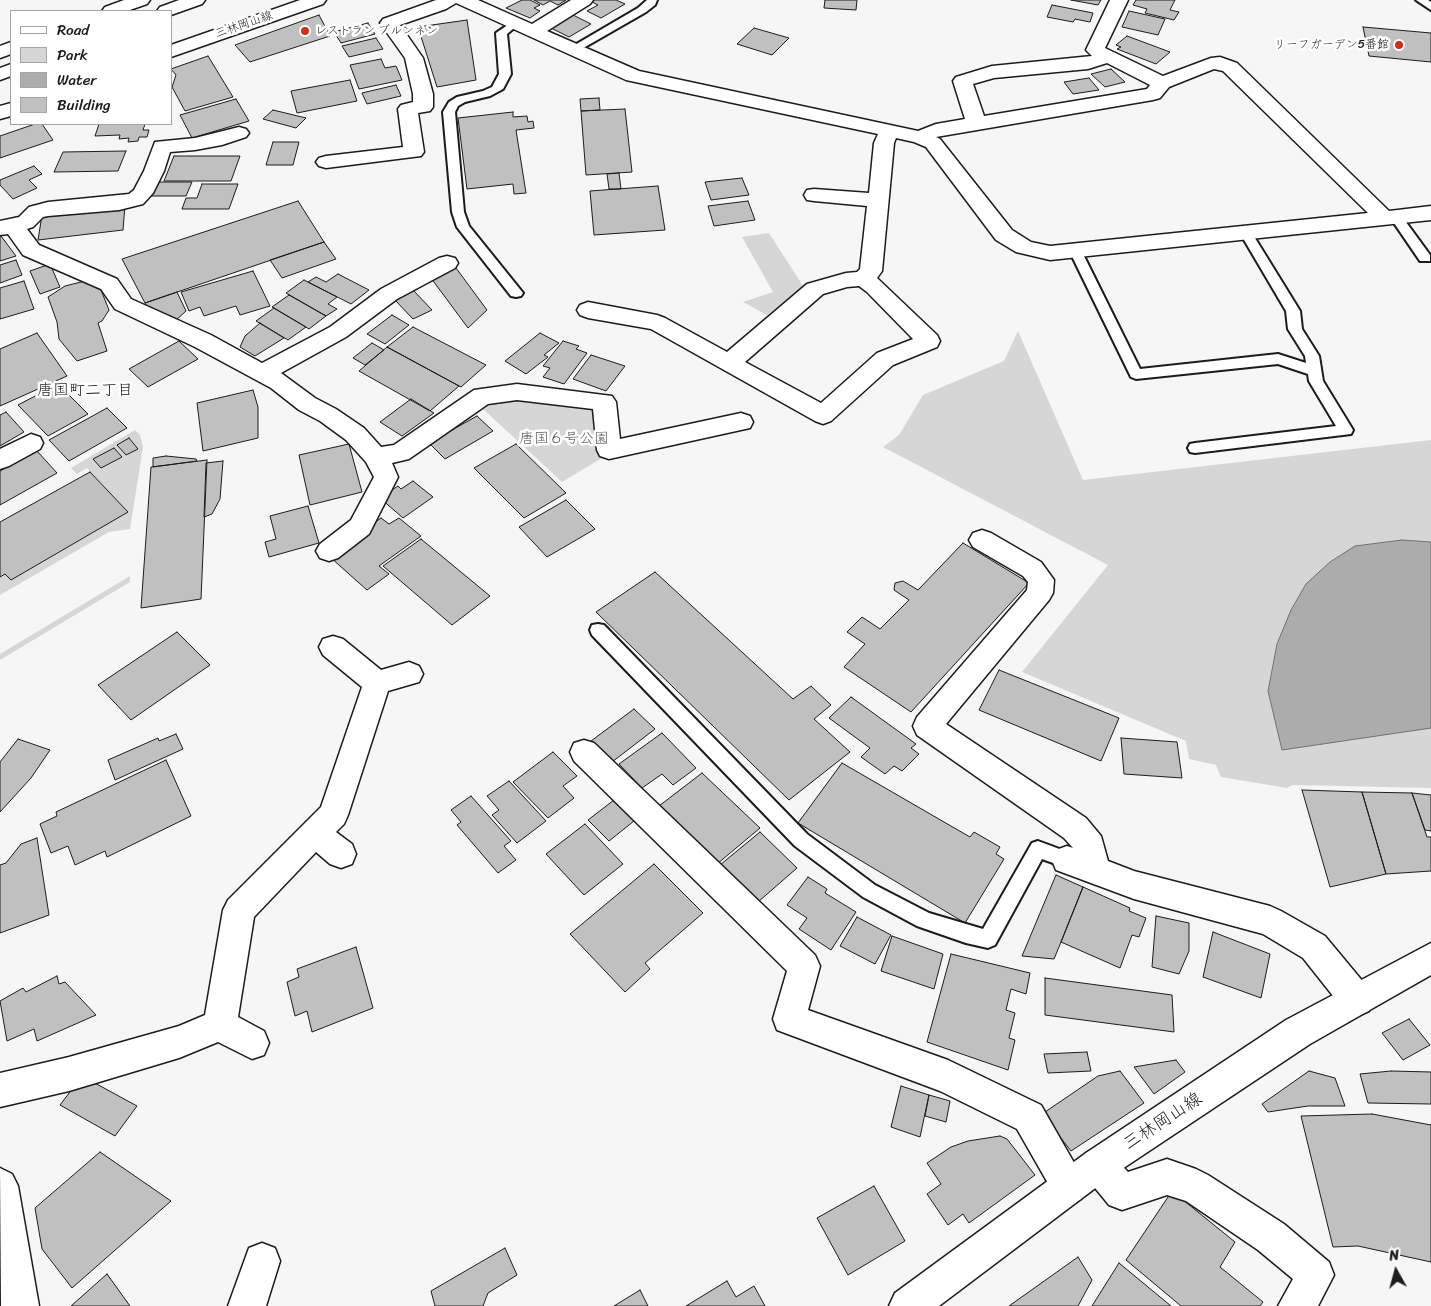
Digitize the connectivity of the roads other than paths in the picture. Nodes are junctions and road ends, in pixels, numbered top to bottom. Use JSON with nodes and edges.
{"nodes":[{"id":1,"x":141,"y":0,"type":"edge"},
{"id":2,"x":196,"y":0,"type":"edge"},
{"id":3,"x":318,"y":0,"type":"edge"},
{"id":4,"x":449,"y":0,"type":"edge"},
{"id":5,"x":463,"y":0,"type":"edge"},
{"id":6,"x":584,"y":0,"type":"edge"},
{"id":7,"x":652,"y":0,"type":"edge"},
{"id":8,"x":1119,"y":0,"type":"edge"},
{"id":9,"x":1421,"y":0,"type":"edge"},
{"id":10,"x":1431,"y":7,"type":"edge"},
{"id":11,"x":114,"y":10,"type":"edge"},
{"id":12,"x":169,"y":10,"type":"edge"},
{"id":13,"x":524,"y":27,"type":"junction"},
{"id":14,"x":574,"y":49,"type":"junction"},
{"id":15,"x":172,"y":51,"type":"edge"},
{"id":16,"x":1110,"y":57,"type":"junction"},
{"id":17,"x":1162,"y":83,"type":"junction"},
{"id":18,"x":976,"y":123,"type":"junction"},
{"id":19,"x":890,"y":131,"type":"junction"},
{"id":20,"x":239,"y":133,"type":"dead end"},
{"id":21,"x":920,"y":137,"type":"junction"},
{"id":22,"x":326,"y":162,"type":"dead end"},
{"id":23,"x":814,"y":195,"type":"dead end"},
{"id":24,"x":877,"y":200,"type":"junction"},
{"id":25,"x":1431,"y":213,"type":"edge"},
{"id":26,"x":1390,"y":218,"type":"junction"},
{"id":27,"x":7,"y":227,"type":"edge"},
{"id":28,"x":1246,"y":233,"type":"junction"},
{"id":29,"x":1075,"y":250,"type":"junction"},
{"id":30,"x":1425,"y":258,"type":"dead end"},
{"id":31,"x":447,"y":262,"type":"dead end"},
{"id":32,"x":863,"y":279,"type":"junction"},
{"id":33,"x":516,"y":293,"type":"dead end"},
{"id":34,"x":588,"y":310,"type":"dead end"},
{"id":35,"x":729,"y":362,"type":"junction"},
{"id":36,"x":1315,"y":371,"type":"junction"},
{"id":37,"x":262,"y":373,"type":"junction"},
{"id":38,"x":741,"y":422,"type":"dead end"},
{"id":39,"x":31,"y":443,"type":"dead end"},
{"id":40,"x":1195,"y":448,"type":"dead end"},
{"id":41,"x":376,"y":457,"type":"junction"},
{"id":42,"x":0,"y":460,"type":"edge"},
{"id":43,"x":982,"y":540,"type":"dead end"},
{"id":44,"x":329,"y":551,"type":"dead end"},
{"id":45,"x":598,"y":630,"type":"dead end"},
{"id":46,"x":333,"y":647,"type":"dead end"},
{"id":47,"x":409,"y":674,"type":"dead end"},
{"id":48,"x":377,"y":683,"type":"junction"},
{"id":49,"x":584,"y":752,"type":"dead end"},
{"id":50,"x":315,"y":833,"type":"junction"},
{"id":51,"x":341,"y":854,"type":"dead end"},
{"id":52,"x":1067,"y":860,"type":"joint"},
{"id":53,"x":1095,"y":870,"type":"junction"},
{"id":54,"x":1431,"y":958,"type":"edge"},
{"id":55,"x":1357,"y":1000,"type":"junction"},
{"id":56,"x":220,"y":1024,"type":"junction"},
{"id":57,"x":252,"y":1043,"type":"dead end"},
{"id":58,"x":0,"y":1090,"type":"edge"},
{"id":59,"x":1098,"y":1165,"type":"junction"},
{"id":60,"x":0,"y":1186,"type":"edge"},
{"id":61,"x":1069,"y":1187,"type":"junction"},
{"id":62,"x":262,"y":1261,"type":"dead end"},
{"id":63,"x":20,"y":1306,"type":"edge"},
{"id":64,"x":247,"y":1306,"type":"edge"},
{"id":65,"x":908,"y":1306,"type":"edge"},
{"id":66,"x":1297,"y":1306,"type":"edge"}],
"edges":[{"from":1,"to":11,"type":"main road"},
{"from":2,"to":12,"type":"main road"},
{"from":3,"to":15,"type":"main road","name":"三林岡山線"},
{"from":4,"to":22,"type":"main road"},
{"from":5,"to":13,"type":"main road"},
{"from":6,"to":13,"type":"main road"},
{"from":7,"to":14,"type":"lane"},
{"from":8,"to":16,"type":"main road"},
{"from":9,"to":10,"type":"lane"},
{"from":13,"to":14,"type":"main road"},
{"from":13,"to":33,"type":"lane"},
{"from":14,"to":19,"type":"main road"},
{"from":16,"to":17,"type":"main road"},
{"from":16,"to":18,"type":"main road"},
{"from":17,"to":18,"type":"main road"},
{"from":17,"to":26,"type":"main road"},
{"from":18,"to":21,"type":"main road"},
{"from":19,"to":21,"type":"main road"},
{"from":19,"to":24,"type":"main road"},
{"from":20,"to":27,"type":"main road"},
{"from":21,"to":29,"type":"main road"},
{"from":23,"to":24,"type":"main road"},
{"from":24,"to":32,"type":"main road"},
{"from":25,"to":26,"type":"main road"},
{"from":26,"to":28,"type":"main road"},
{"from":26,"to":30,"type":"lane"},
{"from":27,"to":37,"type":"main road"},
{"from":28,"to":29,"type":"main road"},
{"from":28,"to":36,"type":"lane"},
{"from":29,"to":36,"type":"lane"},
{"from":31,"to":37,"type":"main road"},
{"from":32,"to":35,"type":"main road"},
{"from":32,"to":35,"type":"main road"},
{"from":34,"to":35,"type":"main road"},
{"from":36,"to":40,"type":"lane"},
{"from":37,"to":41,"type":"main road"},
{"from":38,"to":41,"type":"main road"},
{"from":39,"to":42,"type":"main road"},
{"from":41,"to":44,"type":"main road"},
{"from":43,"to":53,"type":"main road"},
{"from":45,"to":52,"type":"lane"},
{"from":46,"to":48,"type":"main road"},
{"from":47,"to":48,"type":"main road"},
{"from":48,"to":50,"type":"main road"},
{"from":49,"to":61,"type":"main road"},
{"from":50,"to":51,"type":"main road"},
{"from":50,"to":56,"type":"main road"},
{"from":52,"to":53,"type":"main road"},
{"from":53,"to":55,"type":"main road"},
{"from":54,"to":55,"type":"main road","name":"三林岡山線"},
{"from":55,"to":59,"type":"main road","name":"三林岡山線"},
{"from":56,"to":57,"type":"main road"},
{"from":56,"to":58,"type":"main road"},
{"from":59,"to":61,"type":"main road","name":"三林岡山線"},
{"from":59,"to":66,"type":"main road"},
{"from":60,"to":63,"type":"main road"},
{"from":61,"to":65,"type":"main road","name":"三林岡山線"},
{"from":62,"to":64,"type":"main road"}]}
